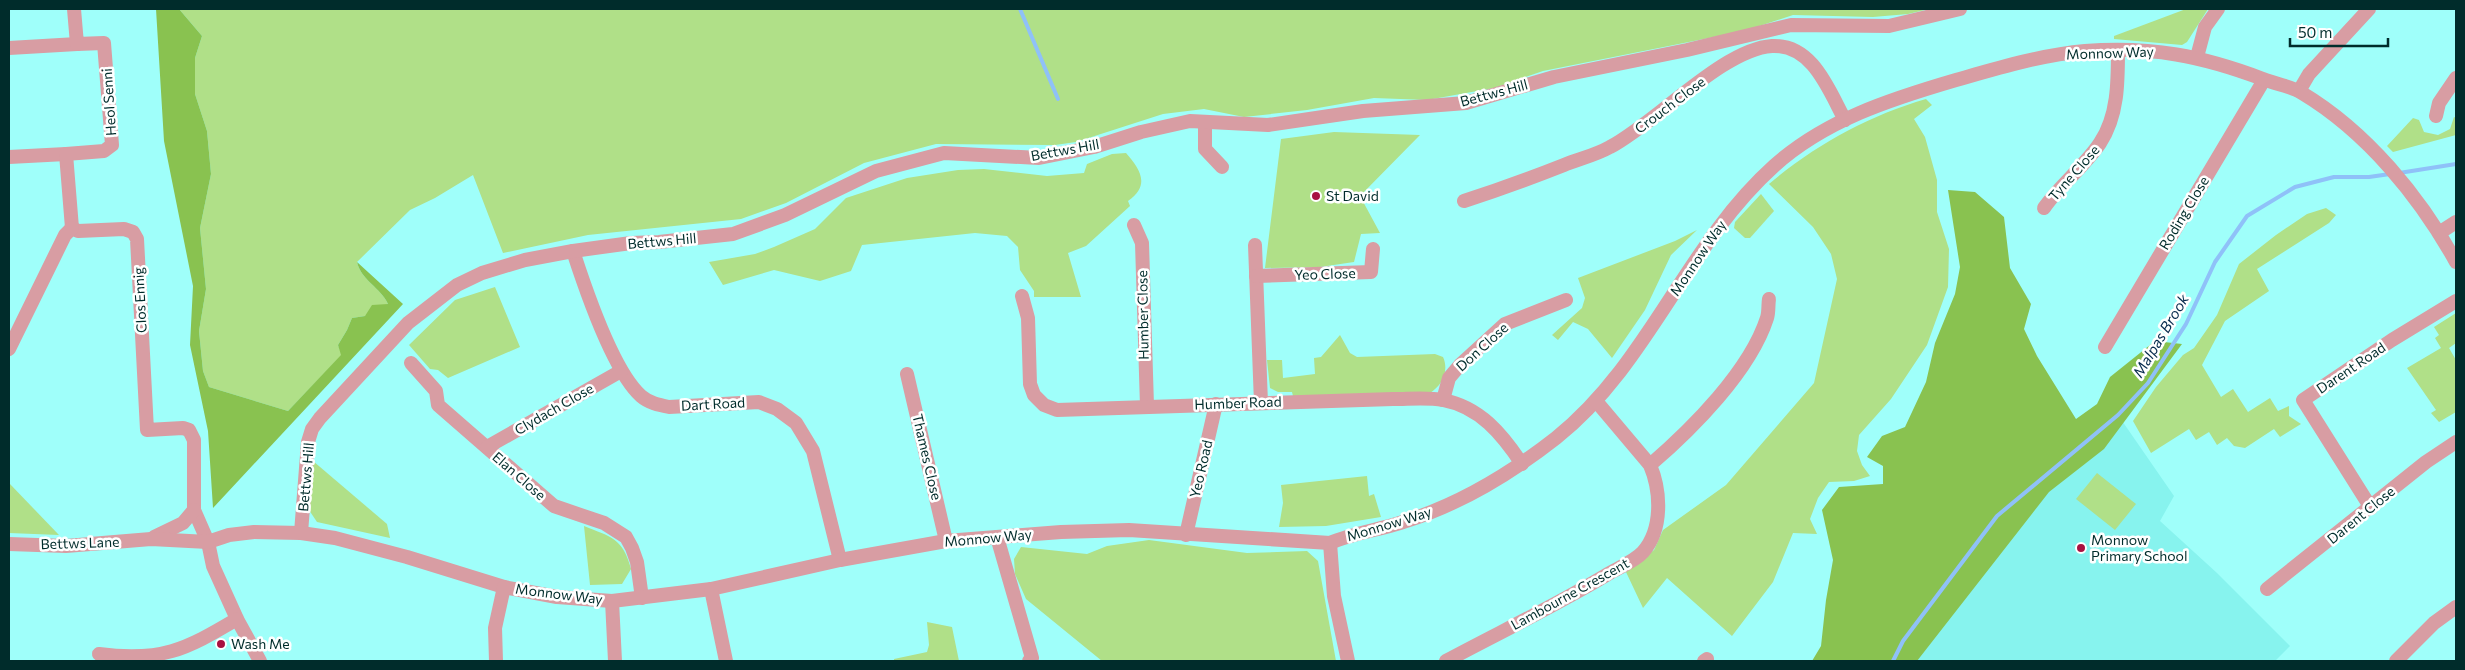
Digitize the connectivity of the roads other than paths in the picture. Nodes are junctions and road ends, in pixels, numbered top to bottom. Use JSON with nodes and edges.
{"nodes":[{"id":1,"x":74,"y":9,"type":"edge"},
{"id":2,"x":1960,"y":9,"type":"edge"},
{"id":3,"x":2218,"y":9,"type":"edge"},
{"id":4,"x":2369,"y":9,"type":"edge"},
{"id":5,"x":77,"y":44,"type":"junction"},
{"id":6,"x":9,"y":48,"type":"edge"},
{"id":7,"x":2118,"y":50,"type":"junction"},
{"id":8,"x":2197,"y":57,"type":"junction"},
{"id":9,"x":2456,"y":78,"type":"edge"},
{"id":10,"x":2264,"y":80,"type":"junction"},
{"id":11,"x":2300,"y":91,"type":"junction"},
{"id":12,"x":2436,"y":116,"type":"dead end"},
{"id":13,"x":1845,"y":120,"type":"junction"},
{"id":14,"x":1205,"y":122,"type":"junction"},
{"id":15,"x":66,"y":154,"type":"junction"},
{"id":16,"x":9,"y":156,"type":"edge"},
{"id":17,"x":1222,"y":167,"type":"dead end"},
{"id":18,"x":1464,"y":202,"type":"dead end"},
{"id":19,"x":2044,"y":208,"type":"dead end"},
{"id":20,"x":2456,"y":222,"type":"edge"},
{"id":21,"x":1134,"y":225,"type":"dead end"},
{"id":22,"x":72,"y":228,"type":"junction"},
{"id":23,"x":2438,"y":233,"type":"junction"},
{"id":24,"x":1255,"y":245,"type":"dead end"},
{"id":25,"x":1373,"y":249,"type":"dead end"},
{"id":26,"x":573,"y":251,"type":"junction"},
{"id":27,"x":2456,"y":262,"type":"edge"},
{"id":28,"x":1256,"y":276,"type":"junction"},
{"id":29,"x":1022,"y":296,"type":"dead end"},
{"id":30,"x":1769,"y":299,"type":"dead end"},
{"id":31,"x":1566,"y":300,"type":"dead end"},
{"id":32,"x":2456,"y":301,"type":"edge"},
{"id":33,"x":2104,"y":347,"type":"dead end"},
{"id":34,"x":9,"y":348,"type":"edge"},
{"id":35,"x":411,"y":364,"type":"dead end"},
{"id":36,"x":621,"y":371,"type":"junction"},
{"id":37,"x":907,"y":374,"type":"dead end"},
{"id":38,"x":1443,"y":400,"type":"junction"},
{"id":39,"x":1596,"y":401,"type":"junction"},
{"id":40,"x":1262,"y":403,"type":"junction"},
{"id":41,"x":1216,"y":404,"type":"junction"},
{"id":42,"x":1147,"y":406,"type":"junction"},
{"id":43,"x":2456,"y":442,"type":"edge"},
{"id":44,"x":487,"y":448,"type":"junction"},
{"id":45,"x":1522,"y":464,"type":"junction"},
{"id":46,"x":1650,"y":465,"type":"junction"},
{"id":47,"x":2371,"y":508,"type":"junction"},
{"id":48,"x":194,"y":510,"type":"junction"},
{"id":49,"x":301,"y":533,"type":"junction"},
{"id":50,"x":1186,"y":535,"type":"junction"},
{"id":51,"x":997,"y":538,"type":"junction"},
{"id":52,"x":151,"y":539,"type":"junction"},
{"id":53,"x":946,"y":541,"type":"junction"},
{"id":54,"x":208,"y":542,"type":"junction"},
{"id":55,"x":1330,"y":542,"type":"junction"},
{"id":56,"x":9,"y":544,"type":"edge"},
{"id":57,"x":840,"y":560,"type":"junction"},
{"id":58,"x":504,"y":587,"type":"junction"},
{"id":59,"x":711,"y":589,"type":"junction"},
{"id":60,"x":2267,"y":589,"type":"dead end"},
{"id":61,"x":642,"y":598,"type":"junction"},
{"id":62,"x":612,"y":601,"type":"junction"},
{"id":63,"x":2456,"y":607,"type":"edge"},
{"id":64,"x":238,"y":620,"type":"junction"},
{"id":65,"x":99,"y":654,"type":"dead end"},
{"id":66,"x":260,"y":661,"type":"edge"},
{"id":67,"x":496,"y":661,"type":"edge"},
{"id":68,"x":615,"y":661,"type":"edge"},
{"id":69,"x":726,"y":661,"type":"edge"},
{"id":70,"x":1029,"y":661,"type":"edge"},
{"id":71,"x":1348,"y":661,"type":"edge"},
{"id":72,"x":1446,"y":661,"type":"edge"},
{"id":73,"x":2396,"y":661,"type":"edge"}],
"edges":[{"from":1,"to":5,"type":"street"},
{"from":2,"to":14,"type":"street","name":"Bettws Hill"},
{"from":3,"to":8,"type":"street"},
{"from":4,"to":11,"type":"street"},
{"from":5,"to":6,"type":"street"},
{"from":5,"to":15,"type":"street","name":"Heol Senni"},
{"from":7,"to":8,"type":"street","name":"Monnow Way"},
{"from":7,"to":13,"type":"street","name":"Monnow Way"},
{"from":7,"to":19,"type":"street","name":"Tyne Close"},
{"from":8,"to":10,"type":"street","name":"Monnow Way"},
{"from":9,"to":12,"type":"street"},
{"from":10,"to":11,"type":"street","name":"Monnow Way"},
{"from":10,"to":33,"type":"street","name":"Roding Close"},
{"from":11,"to":23,"type":"street","name":"Monnow Way"},
{"from":13,"to":18,"type":"street","name":"Crouch Close"},
{"from":13,"to":39,"type":"street","name":"Monnow Way"},
{"from":14,"to":17,"type":"street"},
{"from":14,"to":26,"type":"street","name":"Bettws Hill"},
{"from":15,"to":16,"type":"street"},
{"from":15,"to":22,"type":"street"},
{"from":20,"to":23,"type":"street"},
{"from":21,"to":42,"type":"street","name":"Humber Close"},
{"from":22,"to":34,"type":"street"},
{"from":22,"to":48,"type":"street","name":"Clos Ennig"},
{"from":23,"to":27,"type":"street","name":"Monnow Way"},
{"from":24,"to":28,"type":"street"},
{"from":25,"to":28,"type":"street","name":"Yeo Close"},
{"from":26,"to":36,"type":"street","name":"Dart Road"},
{"from":26,"to":49,"type":"street","name":"Bettws Hill"},
{"from":28,"to":40,"type":"street"},
{"from":29,"to":42,"type":"street","name":"Humber Road"},
{"from":30,"to":46,"type":"street"},
{"from":31,"to":38,"type":"street","name":"Don Close"},
{"from":32,"to":47,"type":"street","name":"Darent Road"},
{"from":35,"to":44,"type":"street","name":"Elan Close"},
{"from":36,"to":44,"type":"street","name":"Clydach Close"},
{"from":36,"to":57,"type":"street","name":"Dart Road"},
{"from":37,"to":53,"type":"street","name":"Thames Close"},
{"from":38,"to":40,"type":"street","name":"Humber Road"},
{"from":38,"to":45,"type":"street","name":"Humber Road"},
{"from":39,"to":45,"type":"street","name":"Monnow Way"},
{"from":39,"to":46,"type":"street","name":"Lambourne Crescent"},
{"from":40,"to":41,"type":"street","name":"Humber Road"},
{"from":41,"to":42,"type":"street","name":"Humber Road"},
{"from":41,"to":50,"type":"street","name":"Yeo Road"},
{"from":43,"to":47,"type":"street","name":"Darent Close"},
{"from":44,"to":61,"type":"street","name":"Elan Close"},
{"from":45,"to":55,"type":"street","name":"Monnow Way"},
{"from":46,"to":72,"type":"street","name":"Lambourne Crescent"},
{"from":47,"to":60,"type":"street","name":"Darent Close"},
{"from":48,"to":52,"type":"street","name":"Bettws Lane"},
{"from":48,"to":54,"type":"street"},
{"from":49,"to":54,"type":"street","name":"Monnow Way"},
{"from":49,"to":58,"type":"street","name":"Monnow Way"},
{"from":50,"to":51,"type":"street","name":"Monnow Way"},
{"from":50,"to":55,"type":"street","name":"Monnow Way"},
{"from":51,"to":53,"type":"street","name":"Monnow Way"},
{"from":51,"to":70,"type":"street"},
{"from":52,"to":54,"type":"street","name":"Bettws Lane"},
{"from":52,"to":56,"type":"street","name":"Bettws Lane"},
{"from":53,"to":57,"type":"street","name":"Monnow Way"},
{"from":54,"to":64,"type":"street"},
{"from":55,"to":71,"type":"street"},
{"from":57,"to":59,"type":"street","name":"Monnow Way"},
{"from":58,"to":62,"type":"street","name":"Monnow Way"},
{"from":58,"to":67,"type":"street"},
{"from":59,"to":61,"type":"street","name":"Monnow Way"},
{"from":59,"to":69,"type":"street"},
{"from":61,"to":62,"type":"street","name":"Monnow Way"},
{"from":62,"to":68,"type":"street"},
{"from":63,"to":73,"type":"street"},
{"from":64,"to":65,"type":"street"},
{"from":64,"to":66,"type":"street"}]}
